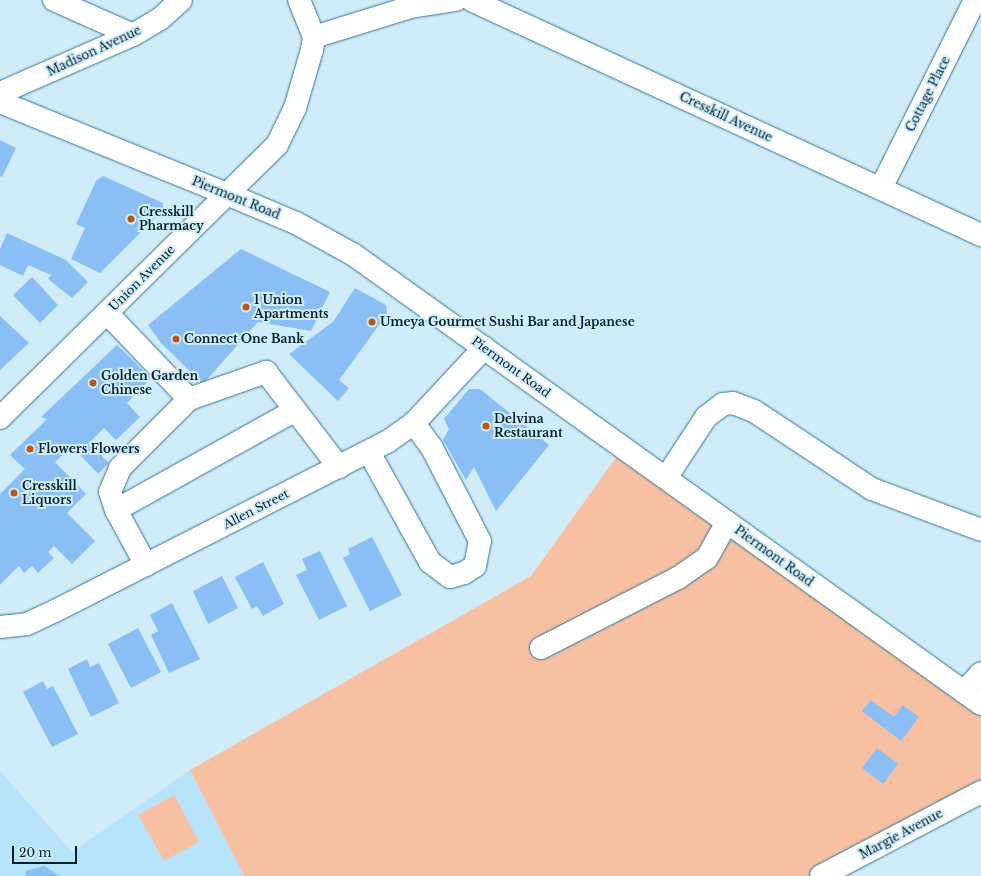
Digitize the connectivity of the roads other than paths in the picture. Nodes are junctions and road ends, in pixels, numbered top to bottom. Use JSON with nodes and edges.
{"nodes":[{"id":1,"x":54,"y":0,"type":"edge"},
{"id":2,"x":181,"y":0,"type":"edge"},
{"id":3,"x":299,"y":0,"type":"edge"},
{"id":4,"x":455,"y":0,"type":"edge"},
{"id":5,"x":472,"y":0,"type":"edge"},
{"id":6,"x":976,"y":0,"type":"edge"},
{"id":7,"x":133,"y":35,"type":"junction"},
{"id":8,"x":314,"y":37,"type":"junction"},
{"id":9,"x":0,"y":93,"type":"edge"},
{"id":10,"x":0,"y":102,"type":"edge"},
{"id":11,"x":881,"y":188,"type":"junction"},
{"id":12,"x":227,"y":194,"type":"junction"},
{"id":13,"x":981,"y":235,"type":"edge"},
{"id":14,"x":107,"y":312,"type":"junction"},
{"id":15,"x":484,"y":348,"type":"junction"},
{"id":16,"x":189,"y":399,"type":"junction"},
{"id":17,"x":294,"y":411,"type":"junction"},
{"id":18,"x":0,"y":418,"type":"edge"},
{"id":19,"x":414,"y":423,"type":"junction"},
{"id":20,"x":369,"y":452,"type":"junction"},
{"id":21,"x":339,"y":467,"type":"junction"},
{"id":22,"x":666,"y":478,"type":"junction"},
{"id":23,"x":116,"y":510,"type":"junction"},
{"id":24,"x":727,"y":522,"type":"junction"},
{"id":25,"x":981,"y":530,"type":"edge"},
{"id":26,"x":146,"y":565,"type":"junction"},
{"id":27,"x":0,"y":628,"type":"edge"},
{"id":28,"x":541,"y":648,"type":"dead end"},
{"id":29,"x":981,"y":673,"type":"edge"},
{"id":30,"x":973,"y":698,"type":"edge"},
{"id":31,"x":981,"y":792,"type":"edge"},
{"id":32,"x":821,"y":876,"type":"edge"}],
"edges":[{"from":1,"to":7,"type":"street"},
{"from":2,"to":7,"type":"street","name":"Madison Avenue"},
{"from":3,"to":8,"type":"street"},
{"from":4,"to":8,"type":"street"},
{"from":5,"to":11,"type":"street","name":"Cresskill Avenue"},
{"from":6,"to":11,"type":"street","name":"Cottage Place"},
{"from":7,"to":9,"type":"street","name":"Madison Avenue"},
{"from":8,"to":12,"type":"street","name":"Union Avenue"},
{"from":10,"to":12,"type":"street","name":"Piermont Road"},
{"from":11,"to":13,"type":"street","name":"Cresskill Avenue"},
{"from":12,"to":14,"type":"street","name":"Union Avenue"},
{"from":12,"to":15,"type":"street","name":"Piermont Road"},
{"from":14,"to":16,"type":"street"},
{"from":14,"to":18,"type":"street","name":"Union Avenue"},
{"from":15,"to":19,"type":"street","name":"Allen Street"},
{"from":15,"to":22,"type":"street","name":"Piermont Road"},
{"from":16,"to":17,"type":"street"},
{"from":16,"to":23,"type":"street"},
{"from":17,"to":21,"type":"street"},
{"from":17,"to":23,"type":"street"},
{"from":19,"to":20,"type":"street","name":"Allen Street"},
{"from":19,"to":20,"type":"street"},
{"from":20,"to":21,"type":"street","name":"Allen Street"},
{"from":21,"to":26,"type":"street","name":"Allen Street"},
{"from":22,"to":24,"type":"street","name":"Piermont Road"},
{"from":22,"to":25,"type":"street"},
{"from":23,"to":26,"type":"street"},
{"from":24,"to":28,"type":"street"},
{"from":24,"to":30,"type":"street","name":"Piermont Road"},
{"from":26,"to":27,"type":"street","name":"Allen Street"},
{"from":29,"to":30,"type":"street"},
{"from":31,"to":32,"type":"street","name":"Margie Avenue"}]}
